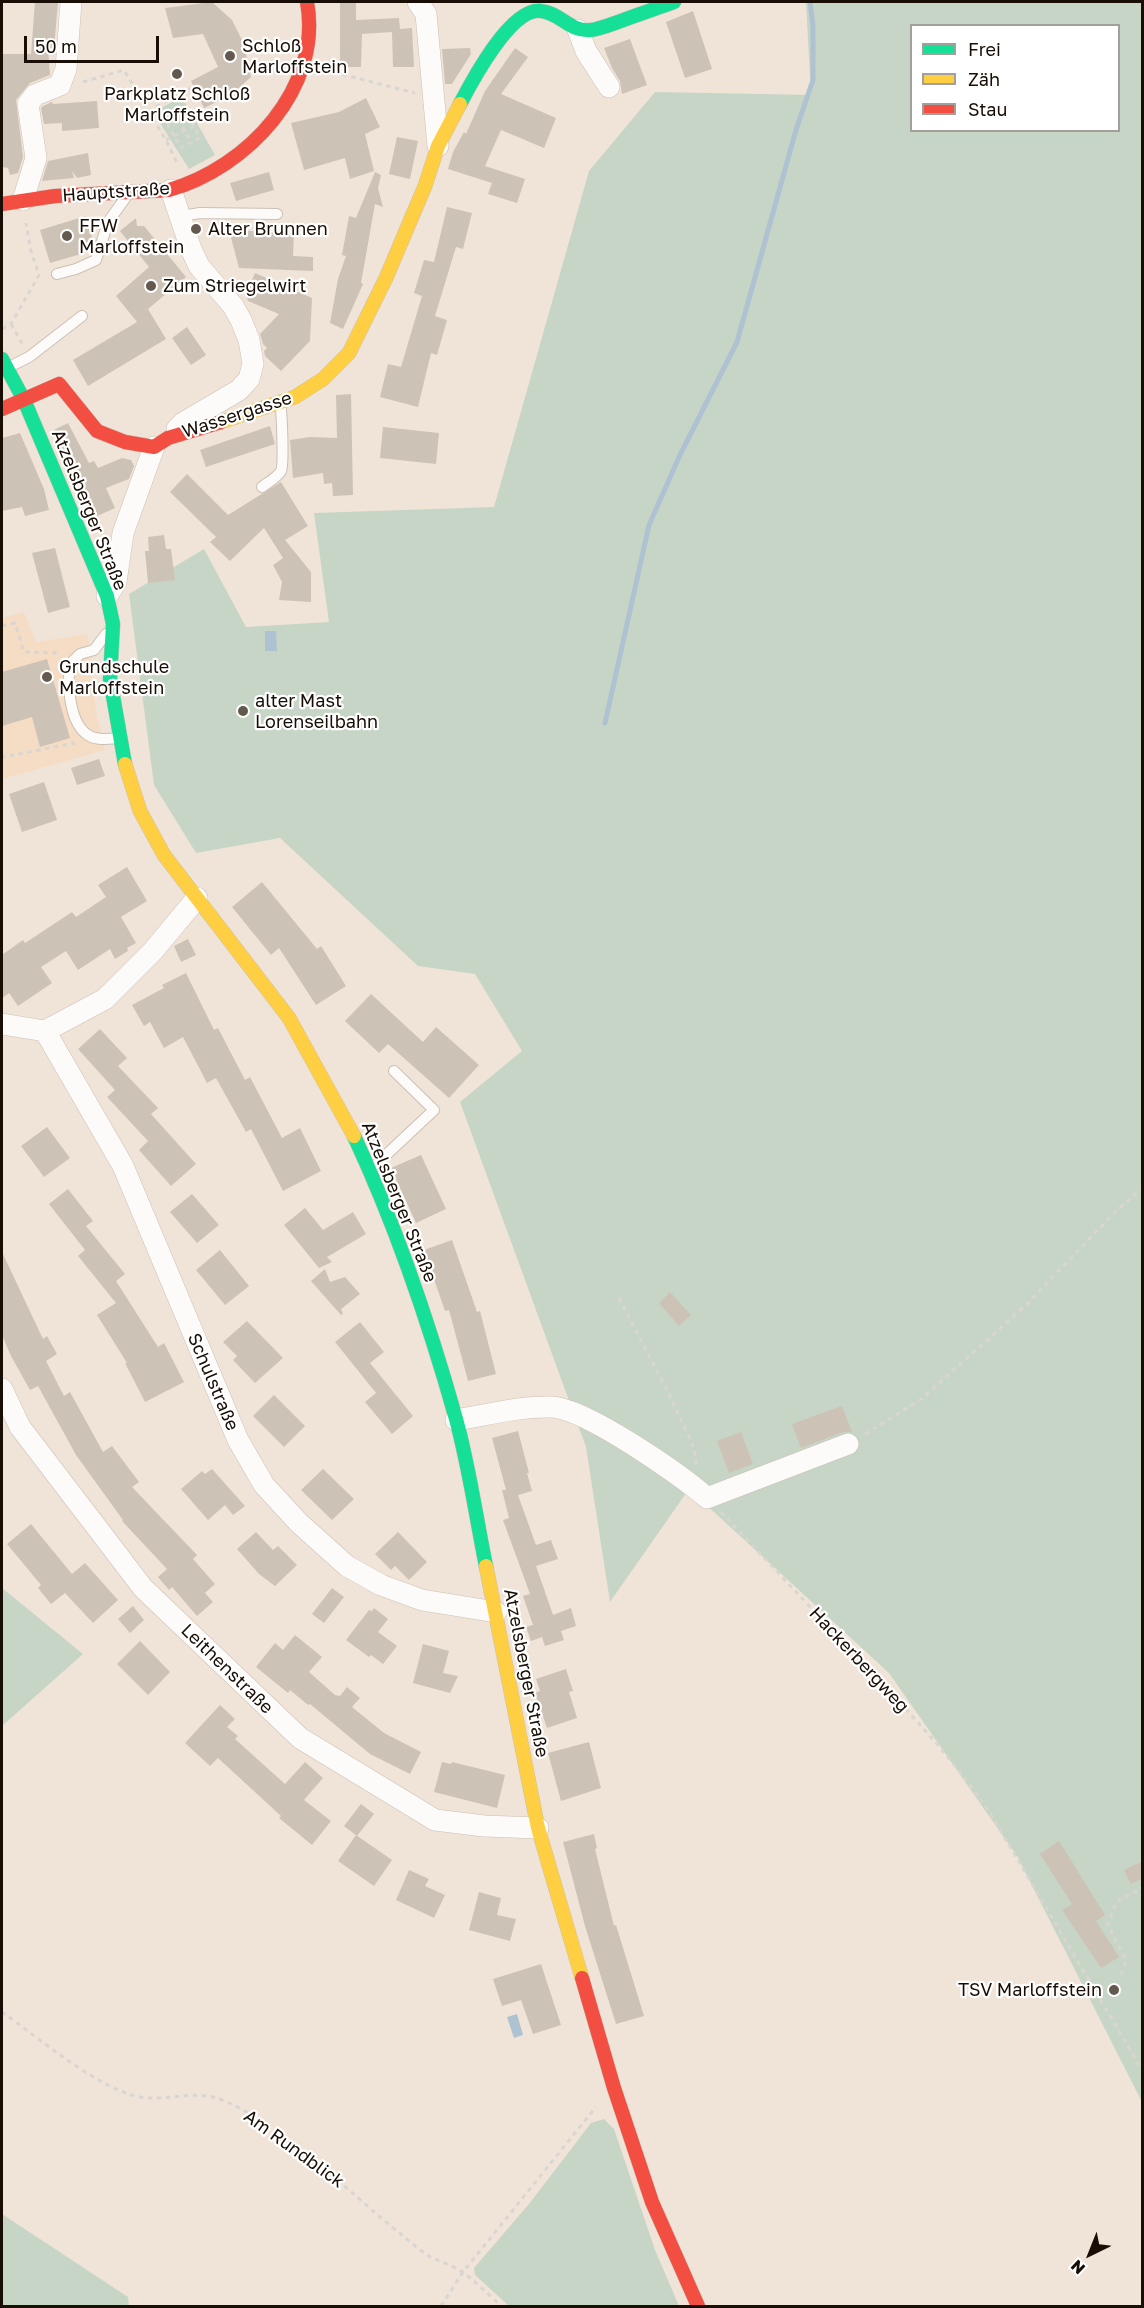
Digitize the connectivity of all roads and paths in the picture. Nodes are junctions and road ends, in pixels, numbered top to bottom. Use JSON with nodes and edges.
{"nodes":[{"id":1,"x":71,"y":2,"type":"edge"},
{"id":2,"x":307,"y":2,"type":"edge"},
{"id":3,"x":418,"y":2,"type":"edge"},
{"id":4,"x":675,"y":2,"type":"edge"},
{"id":5,"x":578,"y":30,"type":"junction"},
{"id":6,"x":305,"y":64,"type":"junction"},
{"id":7,"x":60,"y":85,"type":"junction"},
{"id":8,"x":609,"y":87,"type":"dead end"},
{"id":9,"x":190,"y":88,"type":"dead end"},
{"id":10,"x":434,"y":98,"type":"junction"},
{"id":11,"x":148,"y":111,"type":"junction"},
{"id":12,"x":178,"y":119,"type":"junction"},
{"id":13,"x":194,"y":126,"type":"junction"},
{"id":14,"x":185,"y":131,"type":"junction"},
{"id":15,"x":174,"y":136,"type":"junction"},
{"id":16,"x":166,"y":140,"type":"junction"},
{"id":17,"x":191,"y":142,"type":"junction"},
{"id":18,"x":438,"y":146,"type":"junction"},
{"id":19,"x":179,"y":167,"type":"dead end"},
{"id":20,"x":171,"y":190,"type":"junction"},
{"id":21,"x":127,"y":194,"type":"junction"},
{"id":22,"x":23,"y":200,"type":"junction"},
{"id":23,"x":2,"y":204,"type":"edge"},
{"id":24,"x":277,"y":214,"type":"dead end"},
{"id":25,"x":181,"y":216,"type":"junction"},
{"id":26,"x":57,"y":274,"type":"dead end"},
{"id":27,"x":82,"y":316,"type":"dead end"},
{"id":28,"x":2,"y":329,"type":"edge"},
{"id":29,"x":4,"y":364,"type":"edge"},
{"id":30,"x":24,"y":400,"type":"junction"},
{"id":31,"x":280,"y":402,"type":"junction"},
{"id":32,"x":2,"y":409,"type":"edge"},
{"id":33,"x":161,"y":442,"type":"junction"},
{"id":34,"x":262,"y":487,"type":"dead end"},
{"id":35,"x":107,"y":596,"type":"junction"},
{"id":36,"x":113,"y":624,"type":"junction"},
{"id":37,"x":2,"y":626,"type":"edge"},
{"id":38,"x":75,"y":659,"type":"junction"},
{"id":39,"x":94,"y":737,"type":"junction"},
{"id":40,"x":120,"y":738,"type":"junction"},
{"id":41,"x":2,"y":755,"type":"edge"},
{"id":42,"x":197,"y":898,"type":"junction"},
{"id":43,"x":2,"y":1024,"type":"edge"},
{"id":44,"x":45,"y":1031,"type":"junction"},
{"id":45,"x":394,"y":1071,"type":"dead end"},
{"id":46,"x":370,"y":1170,"type":"junction"},
{"id":47,"x":1143,"y":1189,"type":"edge"},
{"id":48,"x":619,"y":1298,"type":"dead end"},
{"id":49,"x":2,"y":1389,"type":"edge"},
{"id":50,"x":456,"y":1420,"type":"junction"},
{"id":51,"x":848,"y":1444,"type":"joint"},
{"id":52,"x":701,"y":1492,"type":"junction"},
{"id":53,"x":496,"y":1612,"type":"junction"},
{"id":54,"x":538,"y":1828,"type":"junction"},
{"id":55,"x":1143,"y":1888,"type":"edge"},
{"id":56,"x":1121,"y":1975,"type":"dead end"},
{"id":57,"x":2,"y":2012,"type":"edge"},
{"id":58,"x":1143,"y":2070,"type":"edge"},
{"id":59,"x":614,"y":2088,"type":"junction"},
{"id":60,"x":463,"y":2272,"type":"junction"},
{"id":61,"x":441,"y":2307,"type":"edge"},
{"id":62,"x":501,"y":2307,"type":"edge"},
{"id":63,"x":698,"y":2307,"type":"edge"}],
"edges":[{"from":1,"to":7,"type":"street"},
{"from":2,"to":6,"type":"street","name":"Hauptstraße"},
{"from":3,"to":10,"type":"street","name":"Wassergasse"},
{"from":4,"to":5,"type":"street"},
{"from":5,"to":8,"type":"street"},
{"from":5,"to":18,"type":"street","name":"Wassergasse"},
{"from":6,"to":10,"type":"path"},
{"from":6,"to":20,"type":"street","name":"Hauptstraße"},
{"from":7,"to":11,"type":"path"},
{"from":7,"to":22,"type":"street"},
{"from":9,"to":11,"type":"path"},
{"from":10,"to":18,"type":"street","name":"Wassergasse"},
{"from":11,"to":16,"type":"path"},
{"from":12,"to":13,"type":"path"},
{"from":12,"to":14,"type":"path"},
{"from":12,"to":15,"type":"path"},
{"from":13,"to":14,"type":"path"},
{"from":13,"to":17,"type":"path"},
{"from":14,"to":15,"type":"path"},
{"from":14,"to":17,"type":"path"},
{"from":15,"to":16,"type":"path"},
{"from":15,"to":17,"type":"path"},
{"from":16,"to":19,"type":"path"},
{"from":18,"to":31,"type":"street","name":"Wassergasse"},
{"from":20,"to":21,"type":"street","name":"Hauptstraße"},
{"from":20,"to":25,"type":"street"},
{"from":21,"to":22,"type":"street","name":"Hauptstraße"},
{"from":21,"to":26,"type":"lane"},
{"from":22,"to":23,"type":"street","name":"Hauptstraße"},
{"from":22,"to":28,"type":"path"},
{"from":24,"to":25,"type":"lane"},
{"from":25,"to":33,"type":"street"},
{"from":27,"to":29,"type":"lane"},
{"from":29,"to":30,"type":"street","name":"Atzelsberger Straße"},
{"from":30,"to":32,"type":"street"},
{"from":30,"to":33,"type":"street","name":"Wassergasse"},
{"from":30,"to":35,"type":"street","name":"Atzelsberger Straße"},
{"from":31,"to":33,"type":"street","name":"Wassergasse"},
{"from":31,"to":34,"type":"lane"},
{"from":33,"to":35,"type":"street"},
{"from":35,"to":36,"type":"street","name":"Atzelsberger Straße"},
{"from":36,"to":38,"type":"lane"},
{"from":36,"to":40,"type":"street","name":"Atzelsberger Straße"},
{"from":37,"to":38,"type":"path"},
{"from":38,"to":39,"type":"lane"},
{"from":39,"to":40,"type":"lane"},
{"from":39,"to":41,"type":"path"},
{"from":40,"to":42,"type":"street","name":"Atzelsberger Straße"},
{"from":42,"to":44,"type":"street"},
{"from":42,"to":46,"type":"street","name":"Atzelsberger Straße"},
{"from":43,"to":44,"type":"street"},
{"from":44,"to":53,"type":"street","name":"Schulstraße"},
{"from":45,"to":46,"type":"lane"},
{"from":46,"to":50,"type":"street","name":"Atzelsberger Straße"},
{"from":47,"to":51,"type":"path"},
{"from":48,"to":52,"type":"path"},
{"from":49,"to":54,"type":"street","name":"Leithenstraße"},
{"from":50,"to":52,"type":"street"},
{"from":50,"to":53,"type":"street","name":"Atzelsberger Straße"},
{"from":51,"to":52,"type":"street"},
{"from":52,"to":58,"type":"path","name":"Hackerbergweg"},
{"from":53,"to":54,"type":"street","name":"Atzelsberger Straße"},
{"from":54,"to":59,"type":"street","name":"Atzelsberger Straße"},
{"from":55,"to":56,"type":"path"},
{"from":57,"to":60,"type":"path","name":"Am Rundblick"},
{"from":59,"to":60,"type":"path"},
{"from":59,"to":63,"type":"street","name":"Atzelsberger Straße"},
{"from":60,"to":61,"type":"path"},
{"from":60,"to":62,"type":"path","name":"Am Rundblick"}]}
